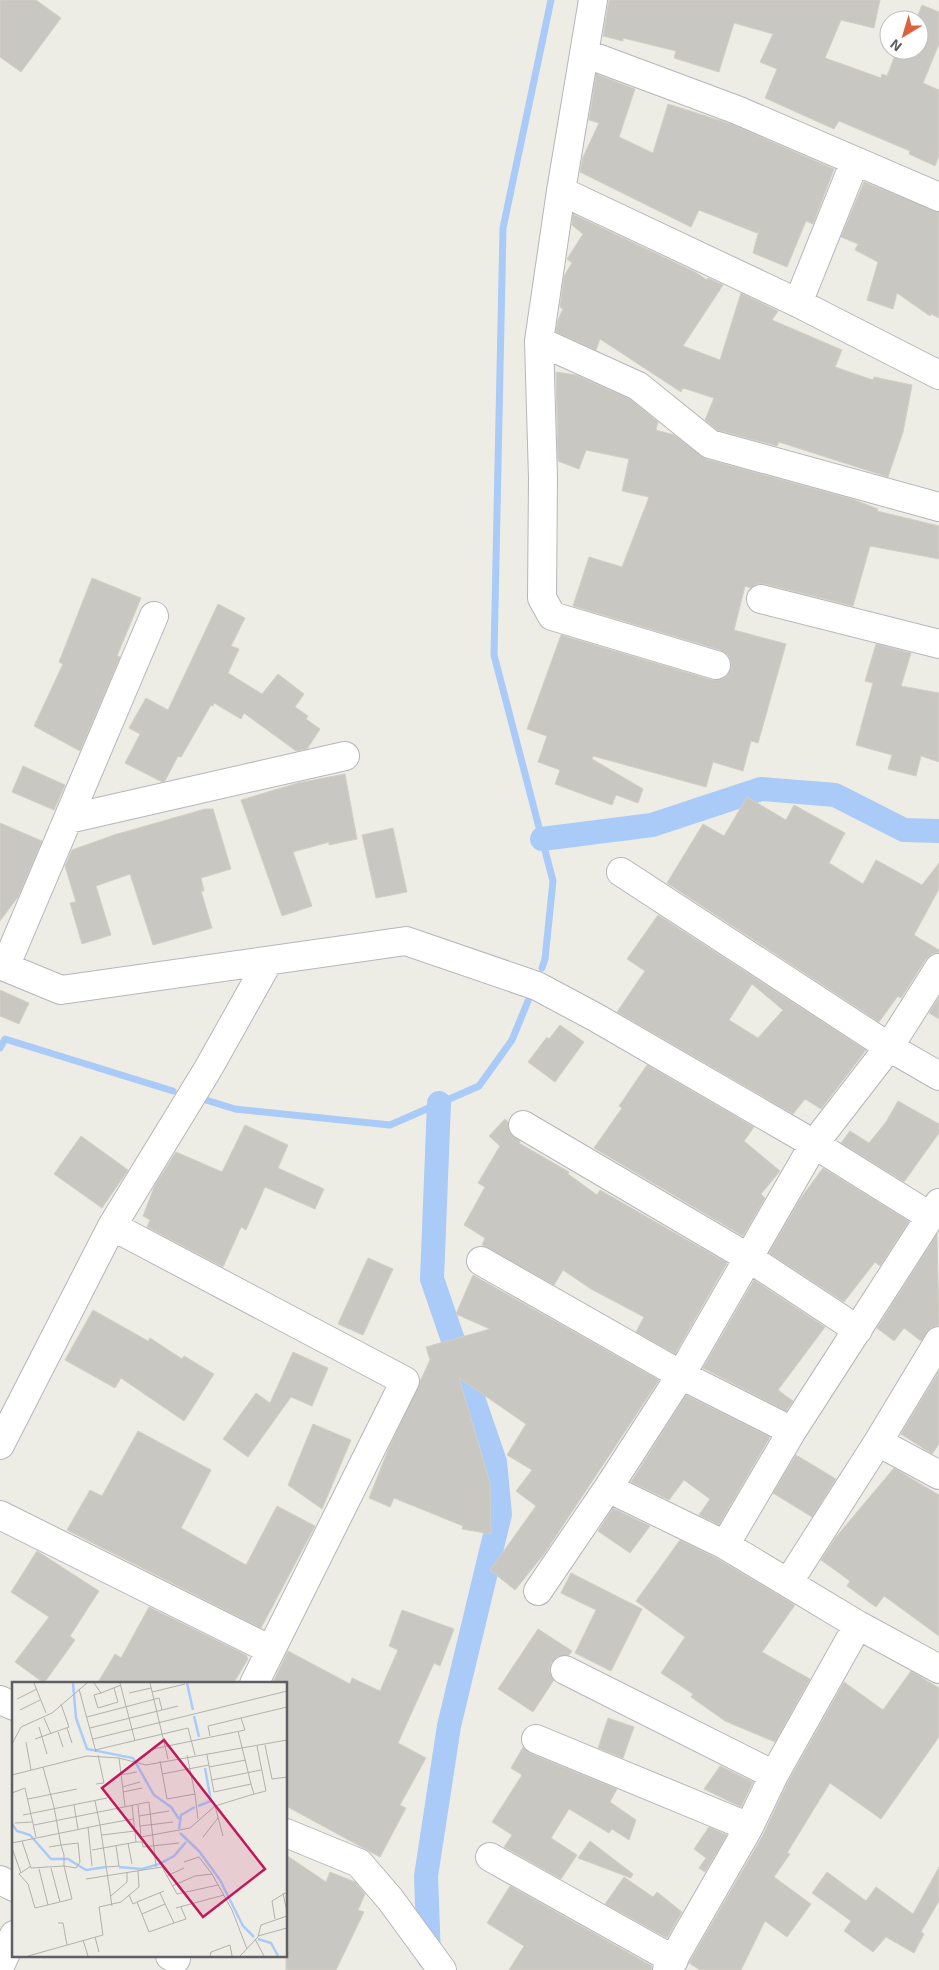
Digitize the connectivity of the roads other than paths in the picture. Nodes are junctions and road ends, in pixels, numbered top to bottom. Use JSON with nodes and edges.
{"nodes":[{"id":1,"x":593,"y":0,"type":"edge"},
{"id":2,"x":584,"y":53,"type":"junction"},
{"id":3,"x":855,"y":161,"type":"junction"},
{"id":4,"x":561,"y":191,"type":"junction"},
{"id":5,"x":937,"y":192,"type":"edge"},
{"id":6,"x":798,"y":303,"type":"junction"},
{"id":7,"x":539,"y":341,"type":"junction"},
{"id":8,"x":939,"y":374,"type":"edge"},
{"id":9,"x":939,"y":506,"type":"edge"},
{"id":10,"x":761,"y":599,"type":"dead end"},
{"id":11,"x":154,"y":616,"type":"dead end"},
{"id":12,"x":939,"y":644,"type":"edge"},
{"id":13,"x":716,"y":665,"type":"dead end"},
{"id":14,"x":344,"y":756,"type":"dead end"},
{"id":15,"x":68,"y":820,"type":"junction"},
{"id":16,"x":621,"y":872,"type":"dead end"},
{"id":17,"x":268,"y":962,"type":"junction"},
{"id":18,"x":2,"y":966,"type":"edge"},
{"id":19,"x":939,"y":968,"type":"edge"},
{"id":20,"x":889,"y":1047,"type":"junction"},
{"id":21,"x":939,"y":1076,"type":"edge"},
{"id":22,"x":523,"y":1125,"type":"dead end"},
{"id":23,"x":814,"y":1144,"type":"junction"},
{"id":24,"x":935,"y":1210,"type":"edge"},
{"id":25,"x":112,"y":1226,"type":"junction"},
{"id":26,"x":750,"y":1258,"type":"junction"},
{"id":27,"x":481,"y":1262,"type":"dead end"},
{"id":28,"x":858,"y":1330,"type":"junction"},
{"id":29,"x":939,"y":1341,"type":"edge"},
{"id":30,"x":681,"y":1375,"type":"junction"},
{"id":31,"x":792,"y":1431,"type":"junction"},
{"id":32,"x":878,"y":1442,"type":"junction"},
{"id":33,"x":0,"y":1445,"type":"edge"},
{"id":34,"x":939,"y":1475,"type":"edge"},
{"id":35,"x":608,"y":1488,"type":"junction"},
{"id":36,"x":0,"y":1515,"type":"edge"},
{"id":37,"x":724,"y":1545,"type":"junction"},
{"id":38,"x":788,"y":1583,"type":"junction"},
{"id":39,"x":538,"y":1591,"type":"dead end"},
{"id":40,"x":858,"y":1625,"type":"junction"},
{"id":41,"x":271,"y":1650,"type":"junction"},
{"id":42,"x":939,"y":1669,"type":"edge"},
{"id":43,"x":566,"y":1670,"type":"dead end"},
{"id":44,"x":255,"y":1682,"type":"edge"},
{"id":45,"x":0,"y":1700,"type":"edge"},
{"id":46,"x":12,"y":1705,"type":"edge"},
{"id":47,"x":536,"y":1739,"type":"dead end"},
{"id":48,"x":774,"y":1775,"type":"junction"},
{"id":49,"x":749,"y":1826,"type":"junction"},
{"id":50,"x":288,"y":1834,"type":"edge"},
{"id":51,"x":490,"y":1857,"type":"dead end"},
{"id":52,"x":0,"y":1880,"type":"edge"},
{"id":53,"x":12,"y":1886,"type":"edge"},
{"id":54,"x":12,"y":1939,"type":"edge"},
{"id":55,"x":670,"y":1965,"type":"edge"},
{"id":56,"x":0,"y":1966,"type":"edge"},
{"id":57,"x":442,"y":1970,"type":"edge"}],
"edges":[{"from":1,"to":2,"type":"street"},
{"from":2,"to":3,"type":"street"},
{"from":2,"to":4,"type":"street"},
{"from":3,"to":5,"type":"street"},
{"from":3,"to":6,"type":"street"},
{"from":4,"to":6,"type":"street"},
{"from":4,"to":7,"type":"street"},
{"from":6,"to":8,"type":"street"},
{"from":7,"to":9,"type":"street"},
{"from":7,"to":13,"type":"street"},
{"from":10,"to":12,"type":"street"},
{"from":11,"to":15,"type":"street"},
{"from":14,"to":15,"type":"street"},
{"from":15,"to":18,"type":"street"},
{"from":16,"to":20,"type":"street"},
{"from":17,"to":18,"type":"street"},
{"from":17,"to":23,"type":"street"},
{"from":17,"to":25,"type":"street"},
{"from":19,"to":20,"type":"street"},
{"from":20,"to":21,"type":"street"},
{"from":20,"to":23,"type":"street"},
{"from":22,"to":26,"type":"street"},
{"from":23,"to":24,"type":"street"},
{"from":23,"to":26,"type":"street"},
{"from":24,"to":28,"type":"street"},
{"from":25,"to":33,"type":"street"},
{"from":25,"to":41,"type":"street"},
{"from":26,"to":28,"type":"street"},
{"from":26,"to":30,"type":"street"},
{"from":27,"to":30,"type":"street"},
{"from":28,"to":31,"type":"street"},
{"from":29,"to":32,"type":"street"},
{"from":30,"to":31,"type":"street"},
{"from":30,"to":35,"type":"street"},
{"from":31,"to":37,"type":"street"},
{"from":32,"to":34,"type":"street"},
{"from":32,"to":38,"type":"street"},
{"from":35,"to":37,"type":"street"},
{"from":35,"to":39,"type":"street"},
{"from":36,"to":41,"type":"street"},
{"from":37,"to":38,"type":"street"},
{"from":38,"to":40,"type":"street"},
{"from":40,"to":42,"type":"street"},
{"from":40,"to":48,"type":"street"},
{"from":41,"to":44,"type":"street"},
{"from":43,"to":48,"type":"street"},
{"from":45,"to":46,"type":"street"},
{"from":47,"to":49,"type":"street"},
{"from":48,"to":49,"type":"street"},
{"from":49,"to":55,"type":"street"},
{"from":50,"to":57,"type":"street"},
{"from":51,"to":55,"type":"street"},
{"from":52,"to":53,"type":"street"},
{"from":54,"to":56,"type":"street"}]}
